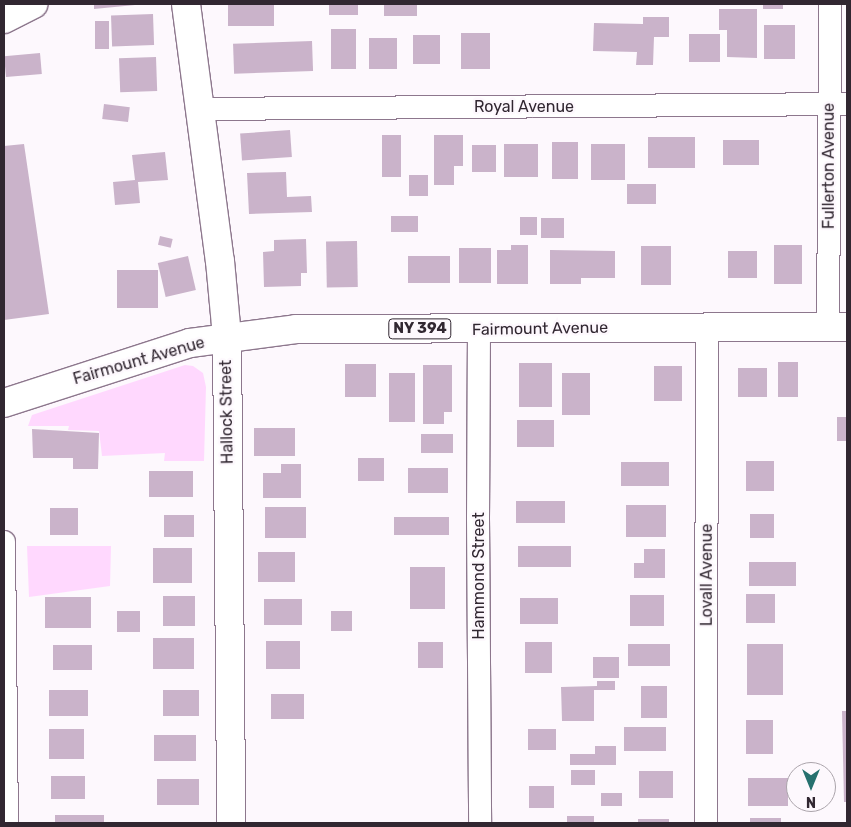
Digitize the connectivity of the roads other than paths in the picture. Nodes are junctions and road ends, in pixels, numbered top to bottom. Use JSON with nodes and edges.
{"nodes":[{"id":1,"x":33,"y":4,"type":"edge"},
{"id":2,"x":186,"y":4,"type":"edge"},
{"id":3,"x":830,"y":4,"type":"edge"},
{"id":4,"x":4,"y":20,"type":"edge"},
{"id":5,"x":838,"y":104,"type":"edge"},
{"id":6,"x":201,"y":109,"type":"junction"},
{"id":7,"x":707,"y":326,"type":"junction"},
{"id":8,"x":838,"y":327,"type":"edge"},
{"id":9,"x":480,"y":330,"type":"junction"},
{"id":10,"x":227,"y":337,"type":"junction"},
{"id":11,"x":4,"y":402,"type":"edge"},
{"id":12,"x":4,"y":542,"type":"edge"},
{"id":13,"x":7,"y":823,"type":"edge"},
{"id":14,"x":231,"y":823,"type":"edge"},
{"id":15,"x":480,"y":823,"type":"edge"},
{"id":16,"x":706,"y":823,"type":"edge"}],
"edges":[{"from":1,"to":4,"type":"street"},
{"from":2,"to":6,"type":"street","name":"Hallock Street"},
{"from":3,"to":5,"type":"street","name":"Fullerton Avenue"},
{"from":5,"to":6,"type":"street","name":"Royal Avenue"},
{"from":5,"to":8,"type":"street","name":"Fullerton Avenue"},
{"from":6,"to":10,"type":"street","name":"Hallock Street"},
{"from":7,"to":8,"type":"street","name":"Fairmount Avenue","number":"NY 394"},
{"from":7,"to":9,"type":"street","name":"Fairmount Avenue","number":"NY 394"},
{"from":7,"to":16,"type":"street","name":"Lovall Avenue"},
{"from":9,"to":10,"type":"street","name":"Fairmount Avenue","number":"NY 394"},
{"from":9,"to":15,"type":"street","name":"Hammond Street"},
{"from":10,"to":11,"type":"street","name":"Fairmount Avenue","number":"NY 394"},
{"from":10,"to":14,"type":"street","name":"Hallock Street"},
{"from":12,"to":13,"type":"street"}]}
